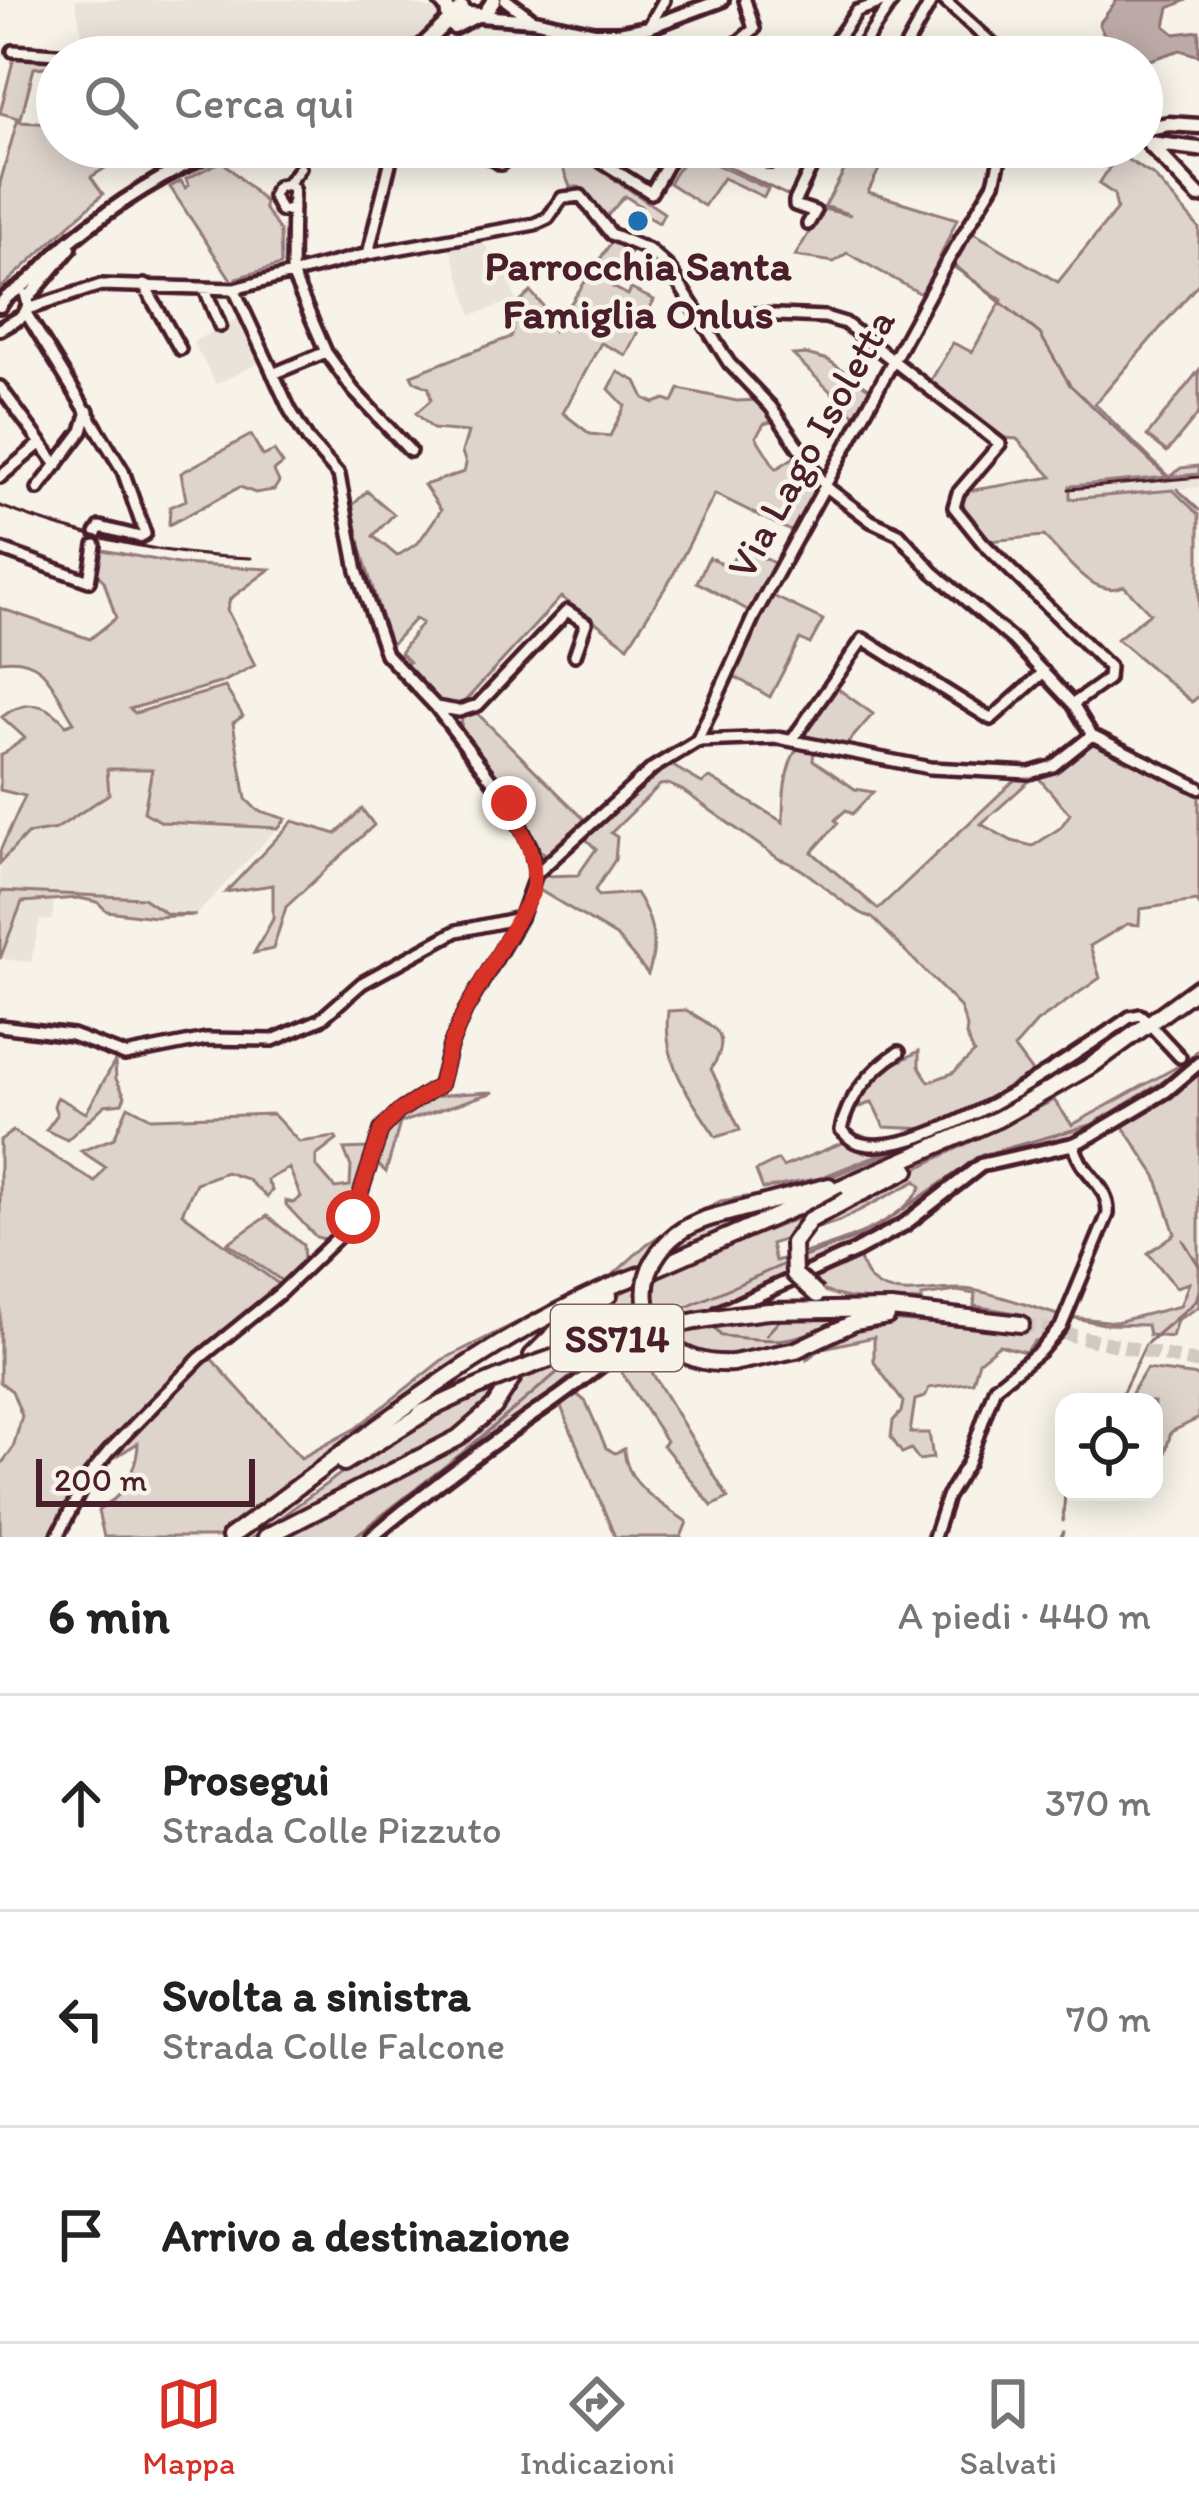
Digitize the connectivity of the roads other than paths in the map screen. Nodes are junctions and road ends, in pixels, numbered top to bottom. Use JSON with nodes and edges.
{"nodes":[{"id":1,"x":441,"y":0,"type":"edge"},
{"id":2,"x":494,"y":0,"type":"edge"},
{"id":3,"x":506,"y":0,"type":"edge"},
{"id":4,"x":664,"y":0,"type":"edge"},
{"id":5,"x":722,"y":0,"type":"edge"},
{"id":6,"x":746,"y":0,"type":"edge"},
{"id":7,"x":890,"y":0,"type":"edge"},
{"id":8,"x":932,"y":0,"type":"edge"},
{"id":9,"x":944,"y":0,"type":"edge"},
{"id":10,"x":461,"y":5,"type":"edge"},
{"id":11,"x":521,"y":5,"type":"edge"},
{"id":12,"x":478,"y":16,"type":"junction"},
{"id":13,"x":533,"y":20,"type":"junction"},
{"id":14,"x":448,"y":22,"type":"junction"},
{"id":15,"x":649,"y":27,"type":"junction"},
{"id":16,"x":434,"y":36,"type":"edge"},
{"id":17,"x":445,"y":36,"type":"edge"},
{"id":18,"x":746,"y":36,"type":"edge"},
{"id":19,"x":839,"y":36,"type":"edge"},
{"id":20,"x":868,"y":36,"type":"edge"},
{"id":21,"x":912,"y":36,"type":"edge"},
{"id":22,"x":984,"y":36,"type":"edge"},
{"id":23,"x":14,"y":51,"type":"dead end"},
{"id":24,"x":36,"y":53,"type":"edge"},
{"id":25,"x":1163,"y":128,"type":"edge"},
{"id":26,"x":1199,"y":129,"type":"edge"},
{"id":27,"x":1163,"y":140,"type":"edge"},
{"id":28,"x":1199,"y":147,"type":"edge"},
{"id":29,"x":1163,"y":154,"type":"edge"},
{"id":30,"x":177,"y":168,"type":"edge"},
{"id":31,"x":299,"y":168,"type":"edge"},
{"id":32,"x":389,"y":168,"type":"edge"},
{"id":33,"x":611,"y":168,"type":"edge"},
{"id":34,"x":663,"y":168,"type":"edge"},
{"id":35,"x":811,"y":168,"type":"edge"},
{"id":36,"x":996,"y":168,"type":"edge"},
{"id":37,"x":287,"y":184,"type":"junction"},
{"id":38,"x":1199,"y":196,"type":"edge"},
{"id":39,"x":287,"y":210,"type":"junction"},
{"id":40,"x":808,"y":224,"type":"dead end"},
{"id":41,"x":368,"y":254,"type":"junction"},
{"id":42,"x":292,"y":274,"type":"junction"},
{"id":43,"x":144,"y":285,"type":"junction"},
{"id":44,"x":205,"y":289,"type":"junction"},
{"id":45,"x":234,"y":290,"type":"junction"},
{"id":46,"x":2,"y":304,"type":"edge"},
{"id":47,"x":26,"y":309,"type":"junction"},
{"id":48,"x":754,"y":314,"type":"dead end"},
{"id":49,"x":220,"y":326,"type":"dead end"},
{"id":50,"x":0,"y":328,"type":"edge"},
{"id":51,"x":180,"y":349,"type":"dead end"},
{"id":52,"x":326,"y":352,"type":"junction"},
{"id":53,"x":893,"y":359,"type":"junction"},
{"id":54,"x":271,"y":368,"type":"junction"},
{"id":55,"x":0,"y":387,"type":"edge"},
{"id":56,"x":12,"y":400,"type":"junction"},
{"id":57,"x":0,"y":410,"type":"edge"},
{"id":58,"x":88,"y":411,"type":"junction"},
{"id":59,"x":41,"y":443,"type":"junction"},
{"id":60,"x":410,"y":451,"type":"dead end"},
{"id":61,"x":57,"y":465,"type":"junction"},
{"id":62,"x":0,"y":477,"type":"edge"},
{"id":63,"x":824,"y":486,"type":"junction"},
{"id":64,"x":38,"y":488,"type":"dead end"},
{"id":65,"x":0,"y":549,"type":"edge"},
{"id":66,"x":575,"y":655,"type":"dead end"},
{"id":67,"x":1044,"y":673,"type":"junction"},
{"id":68,"x":1073,"y":704,"type":"junction"},
{"id":69,"x":436,"y":706,"type":"junction"},
{"id":70,"x":460,"y":711,"type":"junction"},
{"id":71,"x":455,"y":734,"type":"junction"},
{"id":72,"x":1092,"y":735,"type":"junction"},
{"id":73,"x":792,"y":740,"type":"junction"},
{"id":74,"x":697,"y":741,"type":"junction"},
{"id":75,"x":1199,"y":788,"type":"edge"},
{"id":76,"x":536,"y":874,"type":"junction"},
{"id":77,"x":520,"y":918,"type":"junction"},
{"id":78,"x":1199,"y":987,"type":"edge"},
{"id":79,"x":0,"y":1026,"type":"edge"},
{"id":80,"x":899,"y":1052,"type":"dead end"},
{"id":81,"x":1180,"y":1057,"type":"dead end"},
{"id":82,"x":1199,"y":1063,"type":"edge"},
{"id":83,"x":976,"y":1130,"type":"junction"},
{"id":84,"x":1074,"y":1144,"type":"junction"},
{"id":85,"x":867,"y":1178,"type":"junction"},
{"id":86,"x":645,"y":1273,"type":"junction"},
{"id":87,"x":891,"y":1309,"type":"junction"},
{"id":88,"x":917,"y":1311,"type":"junction"},
{"id":89,"x":1021,"y":1324,"type":"tunnel mouth"},
{"id":90,"x":532,"y":1356,"type":"dead end"},
{"id":91,"x":512,"y":1379,"type":"dead end"},
{"id":92,"x":426,"y":1412,"type":"junction"},
{"id":93,"x":344,"y":1453,"type":"junction"},
{"id":94,"x":57,"y":1537,"type":"edge"},
{"id":95,"x":230,"y":1537,"type":"edge"},
{"id":96,"x":245,"y":1537,"type":"edge"},
{"id":97,"x":266,"y":1537,"type":"edge"},
{"id":98,"x":372,"y":1537,"type":"edge"},
{"id":99,"x":934,"y":1537,"type":"edge"}],
"edges":[{"from":1,"to":10,"type":"main road"},
{"from":1,"to":14,"type":"main road"},
{"from":2,"to":12,"type":"main road"},
{"from":3,"to":11,"type":"street"},
{"from":4,"to":15,"type":"street"},
{"from":5,"to":15,"type":"street"},
{"from":6,"to":18,"type":"street"},
{"from":7,"to":19,"type":"street"},
{"from":7,"to":20,"type":"street"},
{"from":8,"to":21,"type":"street"},
{"from":9,"to":22,"type":"street"},
{"from":10,"to":12,"type":"main road"},
{"from":10,"to":14,"type":"main road"},
{"from":11,"to":13,"type":"street"},
{"from":12,"to":13,"type":"street"},
{"from":12,"to":17,"type":"main road"},
{"from":13,"to":15,"type":"street"},
{"from":14,"to":16,"type":"main road"},
{"from":23,"to":24,"type":"street"},
{"from":25,"to":26,"type":"main road"},
{"from":26,"to":28,"type":"main road"},
{"from":27,"to":28,"type":"main road"},
{"from":29,"to":38,"type":"main road"},
{"from":30,"to":47,"type":"street"},
{"from":31,"to":37,"type":"street"},
{"from":32,"to":41,"type":"street"},
{"from":33,"to":34,"type":"street"},
{"from":35,"to":40,"type":"street"},
{"from":36,"to":53,"type":"street","name":"Via Lago Isoletta"},
{"from":37,"to":39,"type":"street"},
{"from":37,"to":39,"type":"street"},
{"from":39,"to":42,"type":"street"},
{"from":41,"to":42,"type":"street"},
{"from":41,"to":63,"type":"street"},
{"from":42,"to":45,"type":"street"},
{"from":42,"to":52,"type":"street"},
{"from":43,"to":44,"type":"street"},
{"from":43,"to":47,"type":"street"},
{"from":43,"to":51,"type":"street"},
{"from":44,"to":45,"type":"street"},
{"from":44,"to":49,"type":"street"},
{"from":45,"to":54,"type":"street"},
{"from":46,"to":47,"type":"street"},
{"from":46,"to":47,"type":"street"},
{"from":47,"to":50,"type":"street"},
{"from":47,"to":58,"type":"street"},
{"from":48,"to":53,"type":"street"},
{"from":52,"to":54,"type":"street"},
{"from":52,"to":60,"type":"street"},
{"from":53,"to":63,"type":"street","name":"Via Lago Isoletta"},
{"from":53,"to":68,"type":"street"},
{"from":54,"to":69,"type":"street"},
{"from":55,"to":56,"type":"street"},
{"from":56,"to":57,"type":"street"},
{"from":56,"to":59,"type":"street"},
{"from":58,"to":61,"type":"street"},
{"from":58,"to":65,"type":"street"},
{"from":59,"to":61,"type":"street"},
{"from":59,"to":62,"type":"street"},
{"from":61,"to":64,"type":"street"},
{"from":63,"to":67,"type":"street"},
{"from":63,"to":74,"type":"street","name":"Via Lago Isoletta"},
{"from":66,"to":70,"type":"street"},
{"from":67,"to":68,"type":"street"},
{"from":67,"to":73,"type":"street"},
{"from":68,"to":72,"type":"street"},
{"from":69,"to":70,"type":"street"},
{"from":69,"to":71,"type":"street"},
{"from":70,"to":71,"type":"street"},
{"from":71,"to":76,"type":"street"},
{"from":72,"to":73,"type":"street"},
{"from":72,"to":75,"type":"street"},
{"from":73,"to":74,"type":"street"},
{"from":74,"to":76,"type":"street"},
{"from":76,"to":77,"type":"street"},
{"from":77,"to":79,"type":"street"},
{"from":77,"to":94,"type":"street"},
{"from":78,"to":83,"type":"highway"},
{"from":80,"to":81,"type":"street"},
{"from":82,"to":84,"type":"street"},
{"from":83,"to":85,"type":"highway"},
{"from":83,"to":87,"type":"highway","bridge":true},
{"from":84,"to":98,"type":"street"},
{"from":84,"to":99,"type":"street"},
{"from":85,"to":86,"type":"highway"},
{"from":85,"to":88,"type":"highway","bridge":true},
{"from":86,"to":90,"type":"highway"},
{"from":86,"to":93,"type":"highway"},
{"from":87,"to":88,"type":"highway","number":"SS714"},
{"from":87,"to":92,"type":"highway","number":"SS714","bridge":true},
{"from":88,"to":89,"type":"highway","number":"SS714"},
{"from":91,"to":97,"type":"highway"},
{"from":92,"to":93,"type":"highway","number":"SS714"},
{"from":92,"to":96,"type":"highway","number":"SS714"},
{"from":93,"to":95,"type":"highway","number":"SS714"}]}
